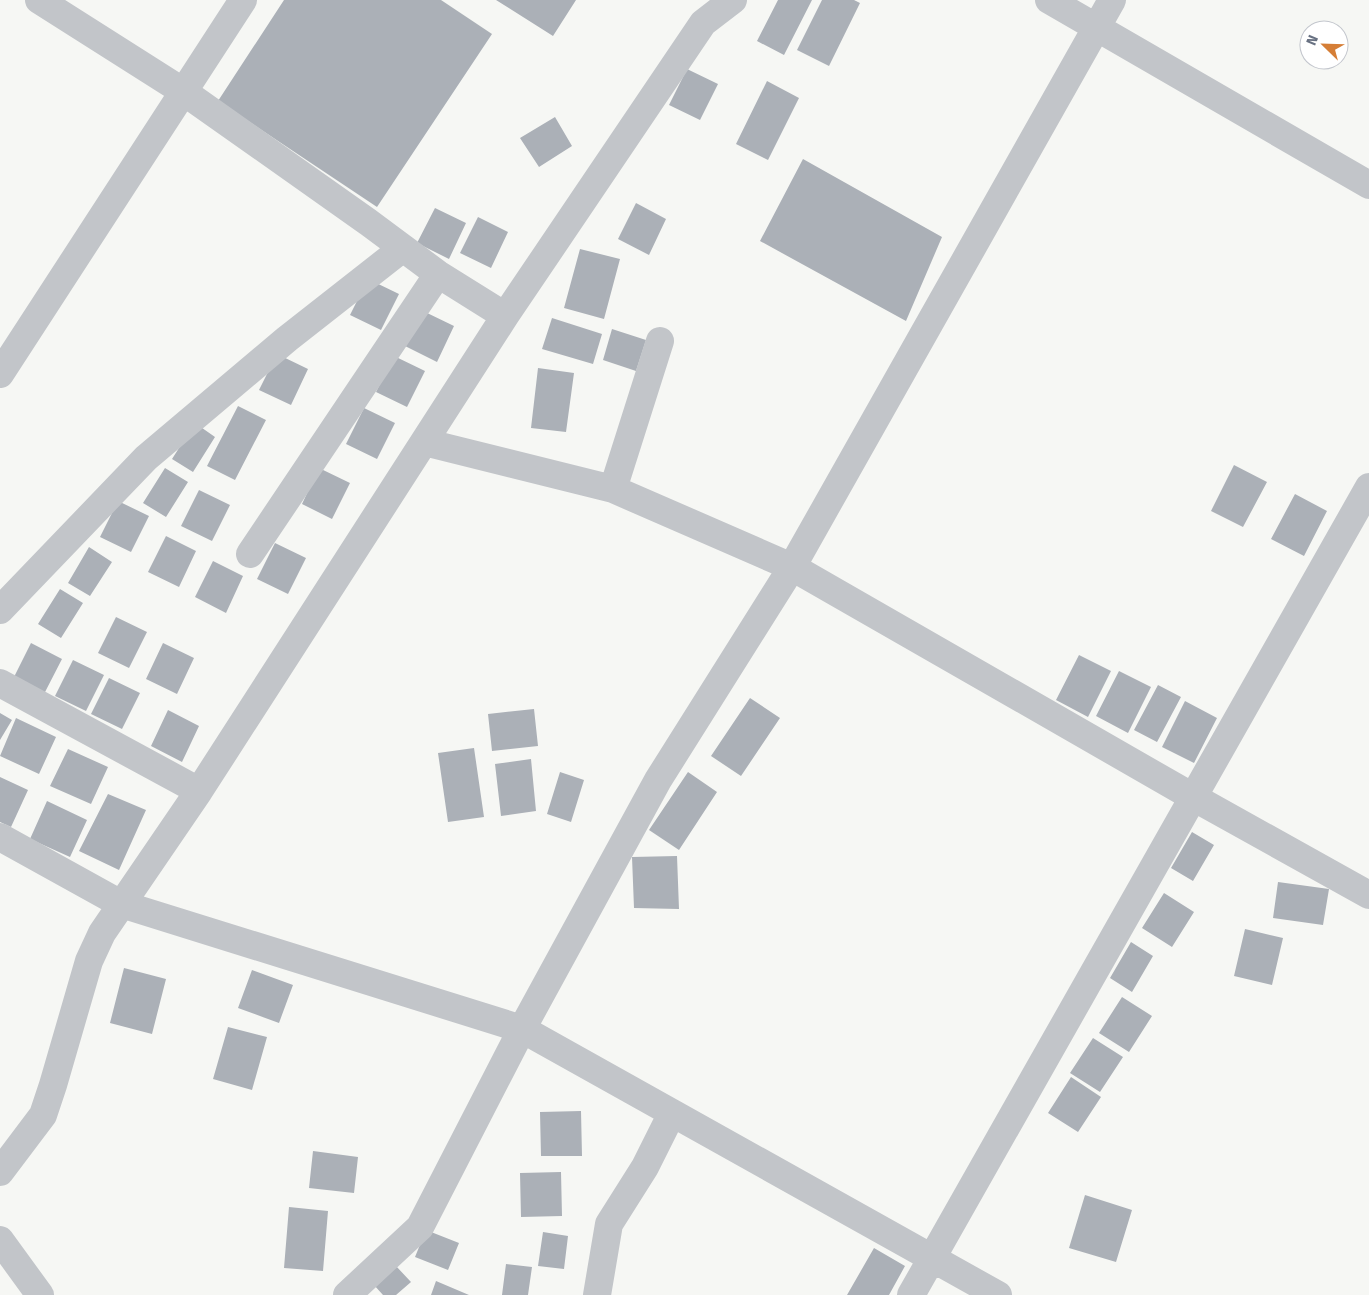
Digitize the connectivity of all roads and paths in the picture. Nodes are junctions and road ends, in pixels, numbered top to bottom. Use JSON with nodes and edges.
{"nodes":[{"id":1,"x":39,"y":0,"type":"edge"},
{"id":2,"x":244,"y":0,"type":"edge"},
{"id":3,"x":733,"y":0,"type":"edge"},
{"id":4,"x":1049,"y":0,"type":"edge"},
{"id":5,"x":1112,"y":0,"type":"edge"},
{"id":6,"x":1097,"y":27,"type":"junction"},
{"id":7,"x":184,"y":92,"type":"junction"},
{"id":8,"x":1369,"y":185,"type":"edge"},
{"id":9,"x":402,"y":248,"type":"junction"},
{"id":10,"x":438,"y":274,"type":"junction"},
{"id":11,"x":505,"y":316,"type":"junction"},
{"id":12,"x":660,"y":341,"type":"dead end"},
{"id":13,"x":0,"y":374,"type":"edge"},
{"id":14,"x":424,"y":442,"type":"junction"},
{"id":15,"x":1369,"y":487,"type":"edge"},
{"id":16,"x":614,"y":489,"type":"junction"},
{"id":17,"x":250,"y":554,"type":"dead end"},
{"id":18,"x":792,"y":567,"type":"junction"},
{"id":19,"x":0,"y":610,"type":"edge"},
{"id":20,"x":0,"y":683,"type":"edge"},
{"id":21,"x":199,"y":791,"type":"junction"},
{"id":22,"x":1193,"y":797,"type":"junction"},
{"id":23,"x":0,"y":837,"type":"edge"},
{"id":24,"x":1369,"y":895,"type":"edge"},
{"id":25,"x":121,"y":904,"type":"junction"},
{"id":26,"x":522,"y":1029,"type":"junction"},
{"id":27,"x":672,"y":1113,"type":"junction"},
{"id":28,"x":0,"y":1172,"type":"edge"},
{"id":29,"x":0,"y":1240,"type":"edge"},
{"id":30,"x":932,"y":1258,"type":"junction"},
{"id":31,"x":40,"y":1295,"type":"edge"},
{"id":32,"x":347,"y":1295,"type":"edge"},
{"id":33,"x":597,"y":1295,"type":"edge"},
{"id":34,"x":911,"y":1295,"type":"edge"},
{"id":35,"x":998,"y":1295,"type":"edge"}],
"edges":[{"from":1,"to":7,"type":"street"},
{"from":2,"to":7,"type":"street"},
{"from":3,"to":11,"type":"street"},
{"from":4,"to":6,"type":"street"},
{"from":5,"to":6,"type":"street"},
{"from":6,"to":8,"type":"street"},
{"from":6,"to":18,"type":"street"},
{"from":7,"to":9,"type":"street"},
{"from":7,"to":13,"type":"street"},
{"from":9,"to":10,"type":"street"},
{"from":9,"to":19,"type":"street"},
{"from":10,"to":11,"type":"street"},
{"from":10,"to":17,"type":"street"},
{"from":11,"to":14,"type":"street"},
{"from":12,"to":16,"type":"street"},
{"from":14,"to":16,"type":"street"},
{"from":14,"to":21,"type":"street"},
{"from":15,"to":22,"type":"street"},
{"from":16,"to":18,"type":"street"},
{"from":18,"to":22,"type":"street"},
{"from":18,"to":26,"type":"street"},
{"from":20,"to":21,"type":"street"},
{"from":21,"to":25,"type":"street"},
{"from":22,"to":24,"type":"street"},
{"from":22,"to":30,"type":"street"},
{"from":23,"to":25,"type":"street"},
{"from":25,"to":26,"type":"street"},
{"from":25,"to":28,"type":"street"},
{"from":26,"to":27,"type":"street"},
{"from":26,"to":32,"type":"street"},
{"from":27,"to":30,"type":"street"},
{"from":27,"to":33,"type":"street"},
{"from":29,"to":31,"type":"street"},
{"from":30,"to":34,"type":"street"},
{"from":30,"to":35,"type":"street"}]}
